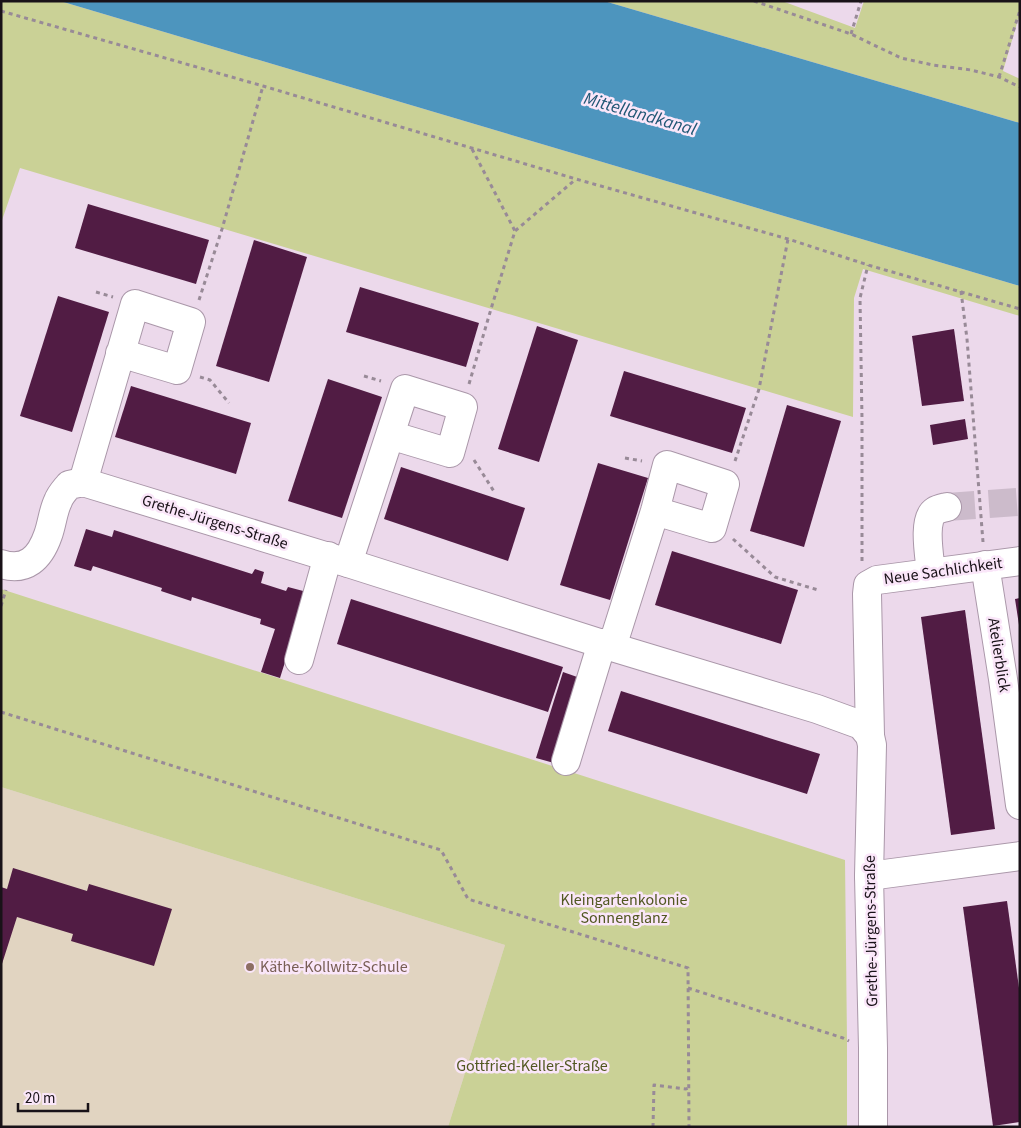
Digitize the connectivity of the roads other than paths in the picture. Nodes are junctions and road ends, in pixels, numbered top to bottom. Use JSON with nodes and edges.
{"nodes":[{"id":1,"x":120,"y":353,"type":"junction"},
{"id":2,"x":390,"y":435,"type":"junction"},
{"id":3,"x":82,"y":482,"type":"junction"},
{"id":4,"x":947,"y":507,"type":"tunnel mouth"},
{"id":5,"x":655,"y":511,"type":"junction"},
{"id":6,"x":338,"y":560,"type":"junction"},
{"id":7,"x":1020,"y":560,"type":"edge"},
{"id":8,"x":1,"y":564,"type":"edge"},
{"id":9,"x":985,"y":565,"type":"junction"},
{"id":10,"x":931,"y":573,"type":"junction"},
{"id":11,"x":868,"y":585,"type":"joint"},
{"id":12,"x":607,"y":645,"type":"junction"},
{"id":13,"x":299,"y":660,"type":"dead end"},
{"id":14,"x":870,"y":736,"type":"junction"},
{"id":15,"x":566,"y":761,"type":"dead end"},
{"id":16,"x":1020,"y":805,"type":"edge"},
{"id":17,"x":1020,"y":856,"type":"edge"},
{"id":18,"x":869,"y":876,"type":"junction"},
{"id":19,"x":873,"y":1127,"type":"edge"}],
"edges":[{"from":1,"to":1,"type":"street"},
{"from":1,"to":3,"type":"street"},
{"from":2,"to":2,"type":"street"},
{"from":2,"to":6,"type":"street"},
{"from":3,"to":6,"type":"street","name":"Grethe-Jürgens-Straße"},
{"from":3,"to":8,"type":"street"},
{"from":4,"to":10,"type":"street"},
{"from":5,"to":5,"type":"street"},
{"from":5,"to":12,"type":"street"},
{"from":6,"to":12,"type":"street","name":"Grethe-Jürgens-Straße"},
{"from":6,"to":13,"type":"street"},
{"from":7,"to":9,"type":"street","name":"Neue Sachlichkeit"},
{"from":9,"to":10,"type":"street","name":"Neue Sachlichkeit"},
{"from":9,"to":16,"type":"street","name":"Atelierblick"},
{"from":10,"to":11,"type":"street","name":"Neue Sachlichkeit"},
{"from":11,"to":14,"type":"street","name":"Grethe-Jürgens-Straße"},
{"from":12,"to":14,"type":"street","name":"Grethe-Jürgens-Straße"},
{"from":12,"to":15,"type":"street"},
{"from":14,"to":18,"type":"street","name":"Grethe-Jürgens-Straße"},
{"from":17,"to":18,"type":"street"},
{"from":18,"to":19,"type":"street","name":"Grethe-Jürgens-Straße"}]}
